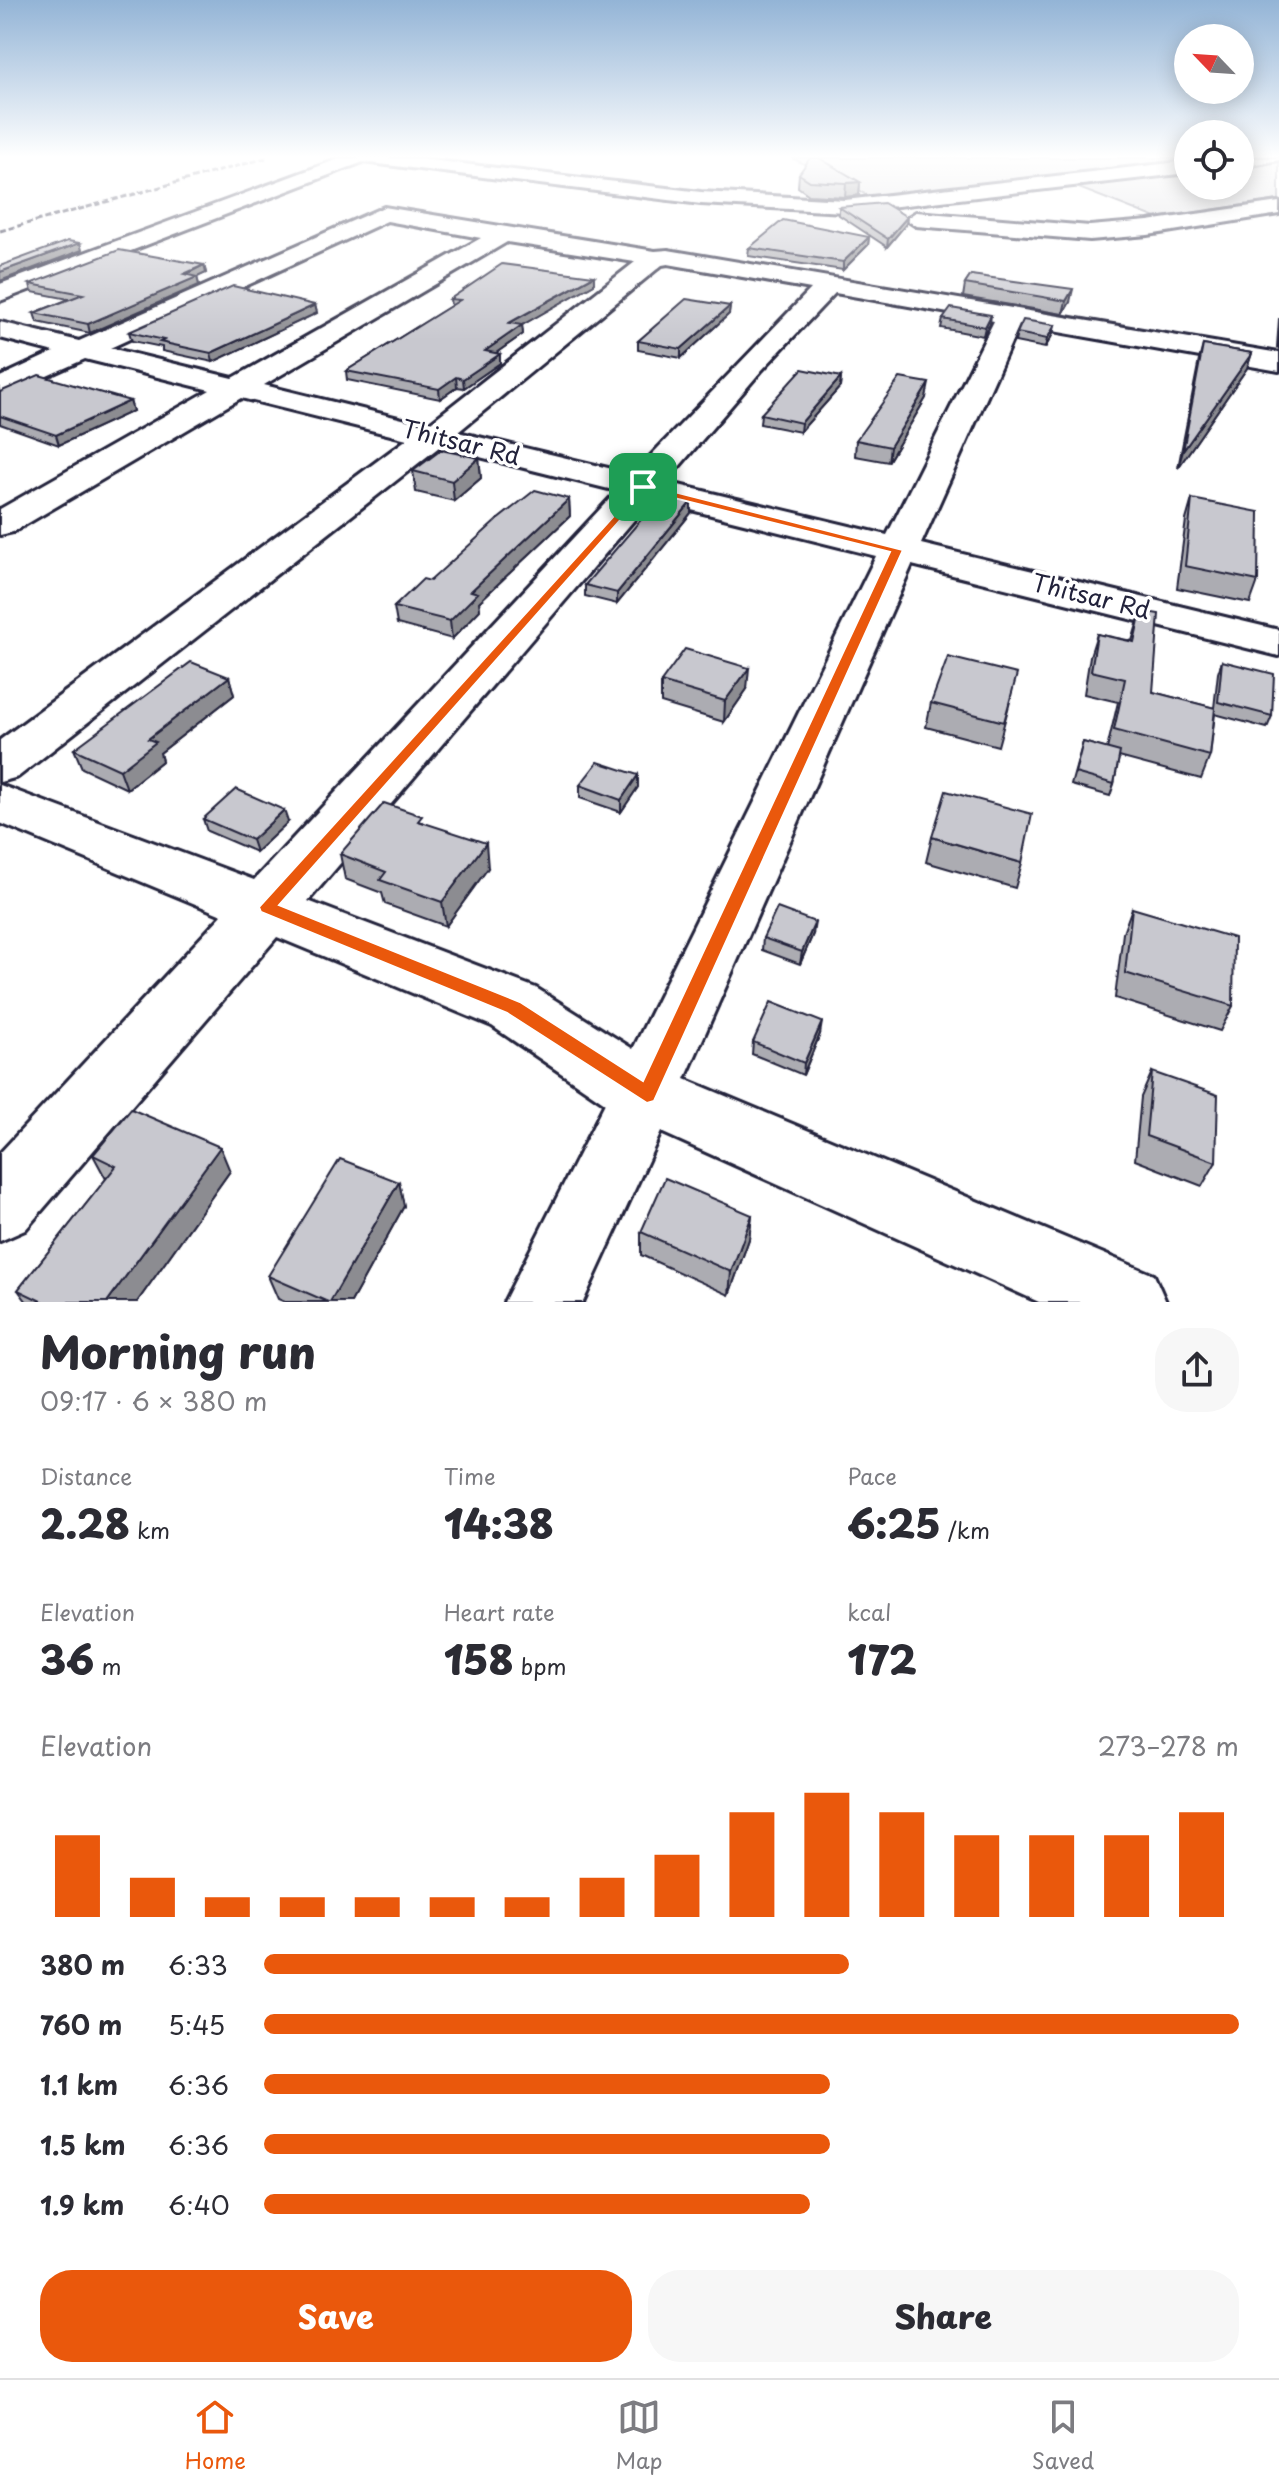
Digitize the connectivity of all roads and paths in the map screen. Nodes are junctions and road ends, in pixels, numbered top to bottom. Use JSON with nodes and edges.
{"nodes":[{"id":1,"x":196,"y":219,"type":"edge"},
{"id":2,"x":373,"y":219,"type":"edge"},
{"id":3,"x":411,"y":219,"type":"edge"},
{"id":4,"x":908,"y":219,"type":"edge"},
{"id":5,"x":1209,"y":219,"type":"edge"},
{"id":6,"x":503,"y":235,"type":"junction"},
{"id":7,"x":655,"y":258,"type":"junction"},
{"id":8,"x":829,"y":285,"type":"junction"},
{"id":9,"x":0,"y":293,"type":"edge"},
{"id":10,"x":1010,"y":316,"type":"junction"},
{"id":11,"x":0,"y":330,"type":"edge"},
{"id":12,"x":82,"y":350,"type":"junction"},
{"id":13,"x":1279,"y":362,"type":"edge"},
{"id":14,"x":0,"y":388,"type":"edge"},
{"id":15,"x":235,"y":388,"type":"junction"},
{"id":16,"x":433,"y":436,"type":"junction"},
{"id":17,"x":643,"y":487,"type":"junction"},
{"id":18,"x":0,"y":524,"type":"edge"},
{"id":19,"x":897,"y":550,"type":"junction"},
{"id":20,"x":1279,"y":643,"type":"edge"},
{"id":21,"x":0,"y":765,"type":"edge"},
{"id":22,"x":0,"y":803,"type":"edge"},
{"id":23,"x":267,"y":907,"type":"junction"},
{"id":24,"x":647,"y":1094,"type":"junction"},
{"id":25,"x":0,"y":1205,"type":"edge"},
{"id":26,"x":543,"y":1302,"type":"edge"},
{"id":27,"x":1127,"y":1302,"type":"edge"}],
"edges":[{"from":1,"to":9,"type":"street"},
{"from":2,"to":12,"type":"street"},
{"from":3,"to":6,"type":"street"},
{"from":4,"to":5,"type":"street"},
{"from":6,"to":7,"type":"street"},
{"from":6,"to":15,"type":"street"},
{"from":7,"to":8,"type":"street"},
{"from":7,"to":16,"type":"street"},
{"from":8,"to":10,"type":"street"},
{"from":8,"to":17,"type":"street"},
{"from":10,"to":13,"type":"street"},
{"from":10,"to":19,"type":"street"},
{"from":11,"to":12,"type":"street","name":"Thitsar Rd"},
{"from":12,"to":14,"type":"street"},
{"from":12,"to":15,"type":"street","name":"Thitsar Rd"},
{"from":15,"to":16,"type":"street","name":"Thitsar Rd"},
{"from":15,"to":18,"type":"street"},
{"from":16,"to":17,"type":"street","name":"Thitsar Rd"},
{"from":16,"to":21,"type":"street"},
{"from":17,"to":19,"type":"street","name":"Thitsar Rd"},
{"from":17,"to":23,"type":"street"},
{"from":19,"to":20,"type":"street","name":"Thitsar Rd"},
{"from":19,"to":24,"type":"street"},
{"from":22,"to":23,"type":"street"},
{"from":23,"to":24,"type":"street"},
{"from":23,"to":25,"type":"street"},
{"from":24,"to":26,"type":"street"},
{"from":24,"to":27,"type":"street"}]}
